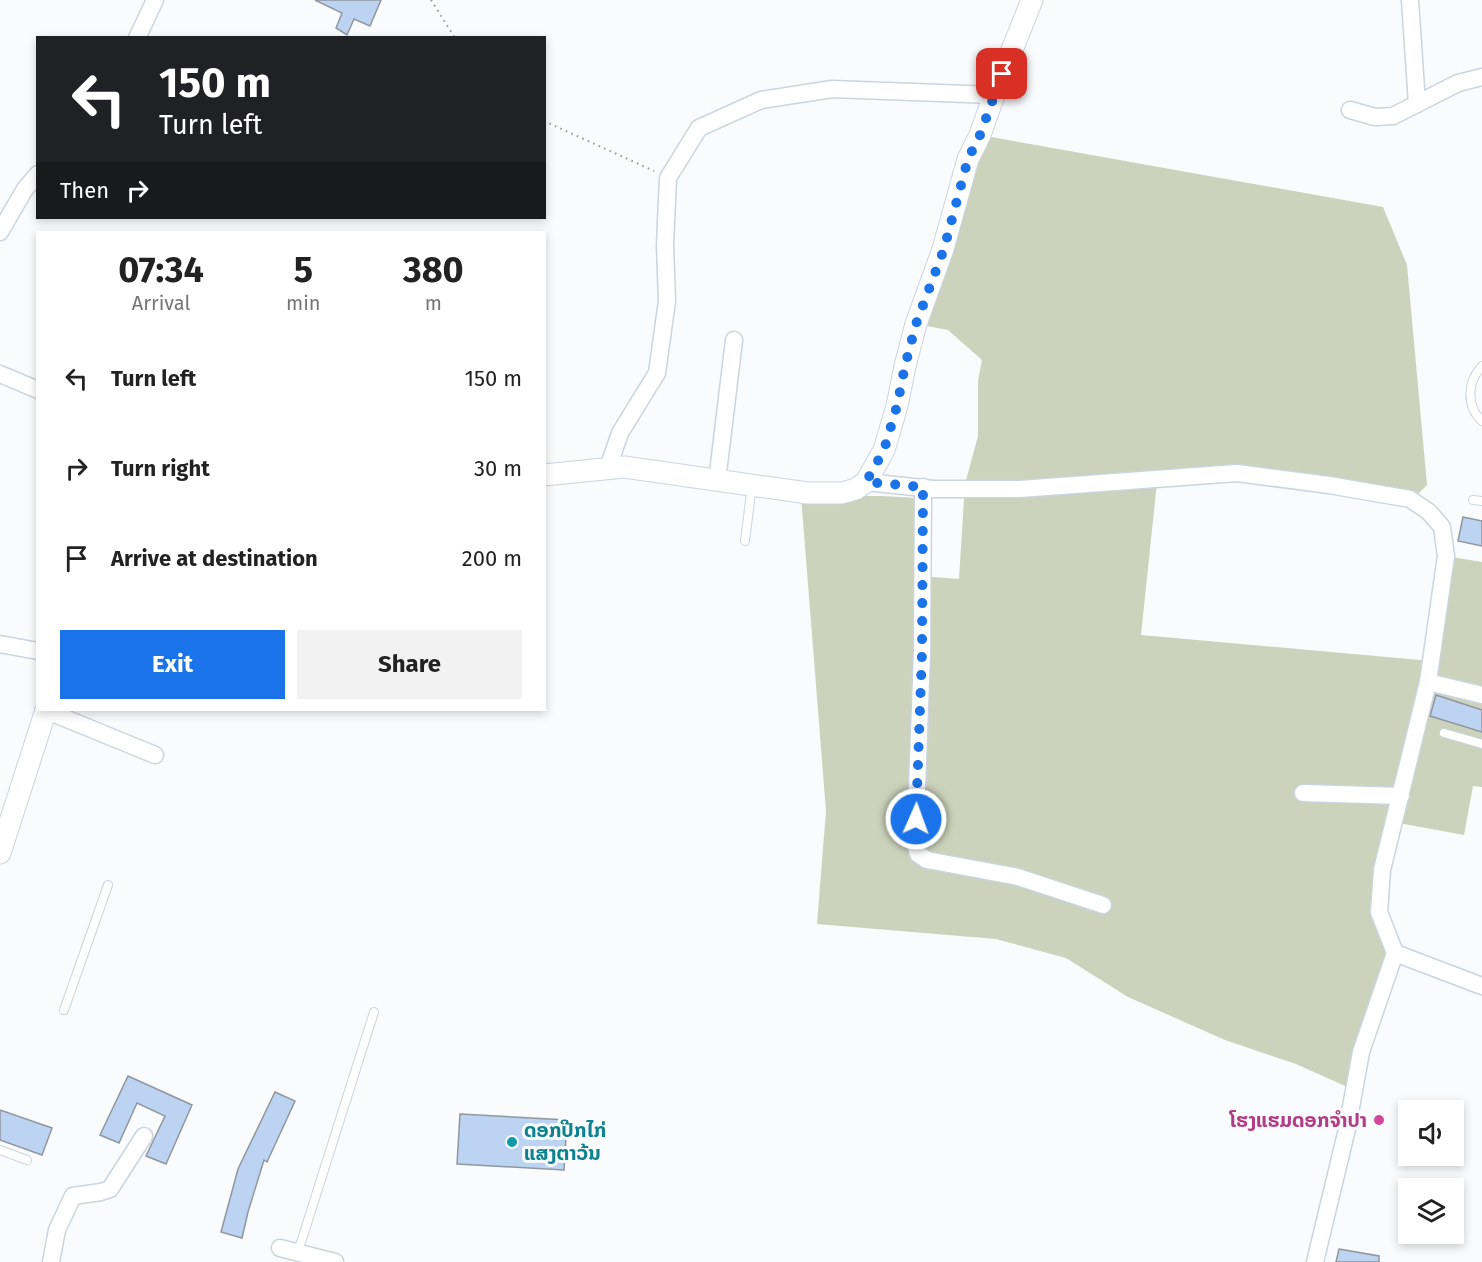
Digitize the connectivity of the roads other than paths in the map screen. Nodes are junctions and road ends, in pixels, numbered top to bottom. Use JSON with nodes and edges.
{"nodes":[{"id":1,"x":155,"y":0,"type":"edge"},
{"id":2,"x":1032,"y":0,"type":"edge"},
{"id":3,"x":1410,"y":0,"type":"edge"},
{"id":4,"x":138,"y":36,"type":"edge"},
{"id":5,"x":1482,"y":77,"type":"edge"},
{"id":6,"x":994,"y":95,"type":"junction"},
{"id":7,"x":1417,"y":104,"type":"junction"},
{"id":8,"x":1350,"y":110,"type":"dead end"},
{"id":9,"x":36,"y":176,"type":"edge"},
{"id":10,"x":0,"y":232,"type":"edge"},
{"id":11,"x":734,"y":340,"type":"dead end"},
{"id":12,"x":1482,"y":366,"type":"edge"},
{"id":13,"x":0,"y":374,"type":"edge"},
{"id":14,"x":36,"y":389,"type":"edge"},
{"id":15,"x":1482,"y":421,"type":"edge"},
{"id":16,"x":608,"y":468,"type":"junction"},
{"id":17,"x":546,"y":475,"type":"edge"},
{"id":18,"x":717,"y":481,"type":"junction"},
{"id":19,"x":866,"y":482,"type":"junction"},
{"id":20,"x":752,"y":485,"type":"junction"},
{"id":21,"x":923,"y":487,"type":"junction"},
{"id":22,"x":745,"y":541,"type":"dead end"},
{"id":23,"x":0,"y":644,"type":"edge"},
{"id":24,"x":36,"y":651,"type":"edge"},
{"id":25,"x":1428,"y":682,"type":"junction"},
{"id":26,"x":1482,"y":695,"type":"edge"},
{"id":27,"x":45,"y":711,"type":"edge"},
{"id":28,"x":47,"y":711,"type":"edge"},
{"id":29,"x":1444,"y":733,"type":"dead end"},
{"id":30,"x":1482,"y":744,"type":"edge"},
{"id":31,"x":155,"y":755,"type":"dead end"},
{"id":32,"x":1303,"y":793,"type":"dead end"},
{"id":33,"x":1401,"y":796,"type":"junction"},
{"id":34,"x":0,"y":853,"type":"edge"},
{"id":35,"x":108,"y":885,"type":"dead end"},
{"id":36,"x":1103,"y":905,"type":"dead end"},
{"id":37,"x":1395,"y":952,"type":"junction"},
{"id":38,"x":1482,"y":986,"type":"edge"},
{"id":39,"x":64,"y":1010,"type":"dead end"},
{"id":40,"x":374,"y":1012,"type":"dead end"},
{"id":41,"x":144,"y":1136,"type":"dead end"},
{"id":42,"x":0,"y":1150,"type":"edge"},
{"id":43,"x":27,"y":1160,"type":"dead end"},
{"id":44,"x":280,"y":1248,"type":"dead end"},
{"id":45,"x":298,"y":1252,"type":"junction"},
{"id":46,"x":51,"y":1262,"type":"edge"},
{"id":47,"x":335,"y":1262,"type":"edge"},
{"id":48,"x":1315,"y":1262,"type":"edge"}],
"edges":[{"from":1,"to":4,"type":"street"},
{"from":2,"to":6,"type":"street"},
{"from":3,"to":7,"type":"street"},
{"from":5,"to":7,"type":"street"},
{"from":6,"to":16,"type":"street"},
{"from":6,"to":19,"type":"street"},
{"from":7,"to":8,"type":"street"},
{"from":9,"to":10,"type":"street"},
{"from":11,"to":18,"type":"street"},
{"from":12,"to":15,"type":"lane"},
{"from":13,"to":14,"type":"street"},
{"from":16,"to":17,"type":"street"},
{"from":16,"to":18,"type":"street"},
{"from":18,"to":20,"type":"street"},
{"from":19,"to":20,"type":"street"},
{"from":19,"to":21,"type":"street"},
{"from":20,"to":22,"type":"lane"},
{"from":21,"to":25,"type":"street"},
{"from":21,"to":36,"type":"street"},
{"from":23,"to":24,"type":"street"},
{"from":25,"to":26,"type":"street"},
{"from":25,"to":33,"type":"street"},
{"from":27,"to":34,"type":"street"},
{"from":28,"to":31,"type":"street"},
{"from":29,"to":30,"type":"lane"},
{"from":32,"to":33,"type":"street"},
{"from":33,"to":37,"type":"street"},
{"from":35,"to":39,"type":"lane"},
{"from":37,"to":38,"type":"street"},
{"from":37,"to":48,"type":"street"},
{"from":40,"to":45,"type":"lane"},
{"from":41,"to":46,"type":"street"},
{"from":42,"to":43,"type":"lane"},
{"from":44,"to":45,"type":"street"},
{"from":45,"to":47,"type":"street"}]}
